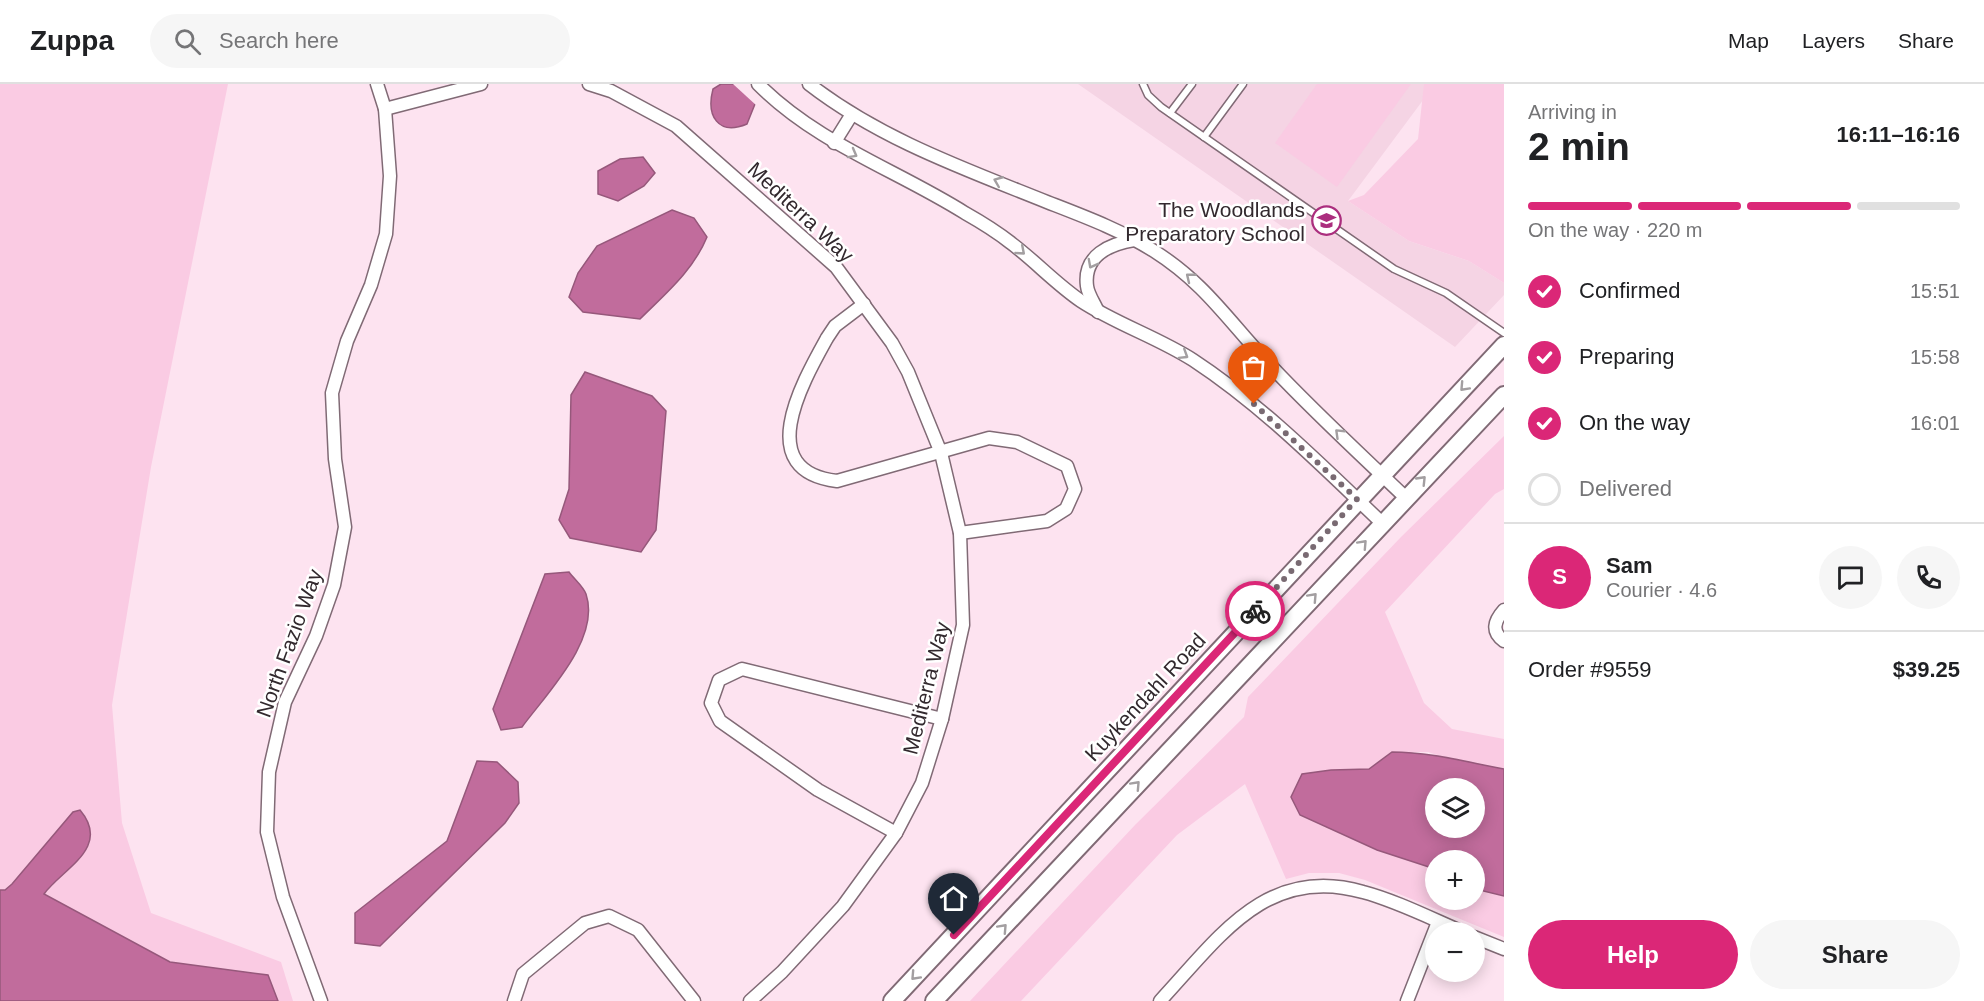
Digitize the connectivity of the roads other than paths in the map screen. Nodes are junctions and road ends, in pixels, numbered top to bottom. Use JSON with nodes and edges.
{"nodes":[{"id":1,"x":378,"y":84,"type":"edge"},
{"id":2,"x":481,"y":84,"type":"edge"},
{"id":3,"x":589,"y":84,"type":"edge"},
{"id":4,"x":758,"y":84,"type":"edge"},
{"id":5,"x":809,"y":84,"type":"edge"},
{"id":6,"x":1143,"y":84,"type":"edge"},
{"id":7,"x":1192,"y":84,"type":"edge"},
{"id":8,"x":1243,"y":84,"type":"edge"},
{"id":9,"x":385,"y":109,"type":"junction"},
{"id":10,"x":1170,"y":113,"type":"junction"},
{"id":11,"x":852,"y":114,"type":"junction"},
{"id":12,"x":1204,"y":137,"type":"junction"},
{"id":13,"x":834,"y":143,"type":"junction"},
{"id":14,"x":1134,"y":240,"type":"junction"},
{"id":15,"x":864,"y":304,"type":"junction"},
{"id":16,"x":1099,"y":312,"type":"junction"},
{"id":17,"x":1504,"y":333,"type":"edge"},
{"id":18,"x":1504,"y":345,"type":"edge"},
{"id":19,"x":1504,"y":394,"type":"edge"},
{"id":20,"x":941,"y":453,"type":"junction"},
{"id":21,"x":1381,"y":474,"type":"junction"},
{"id":22,"x":1406,"y":498,"type":"junction"},
{"id":23,"x":1357,"y":499,"type":"junction"},
{"id":24,"x":1382,"y":523,"type":"junction"},
{"id":25,"x":960,"y":533,"type":"junction"},
{"id":26,"x":1504,"y":610,"type":"edge"},
{"id":27,"x":1504,"y":641,"type":"edge"},
{"id":28,"x":942,"y":719,"type":"junction"},
{"id":29,"x":896,"y":833,"type":"junction"},
{"id":30,"x":1438,"y":922,"type":"edge"},
{"id":31,"x":1485,"y":941,"type":"edge"},
{"id":32,"x":1504,"y":949,"type":"edge"},
{"id":33,"x":1425,"y":955,"type":"edge"},
{"id":34,"x":321,"y":1001,"type":"edge"},
{"id":35,"x":514,"y":1001,"type":"edge"},
{"id":36,"x":694,"y":1001,"type":"edge"},
{"id":37,"x":750,"y":1001,"type":"edge"},
{"id":38,"x":892,"y":1001,"type":"edge"},
{"id":39,"x":934,"y":1001,"type":"edge"},
{"id":40,"x":1160,"y":1001,"type":"edge"},
{"id":41,"x":1407,"y":1001,"type":"edge"}],
"edges":[{"from":1,"to":9,"type":"street","name":"North Fazio Way"},
{"from":2,"to":9,"type":"street"},
{"from":3,"to":15,"type":"street","name":"Mediterra Way"},
{"from":4,"to":13,"type":"street"},
{"from":5,"to":11,"type":"street"},
{"from":6,"to":10,"type":"lane"},
{"from":7,"to":10,"type":"lane"},
{"from":8,"to":12,"type":"lane"},
{"from":9,"to":34,"type":"street","name":"North Fazio Way"},
{"from":10,"to":12,"type":"lane"},
{"from":11,"to":13,"type":"street"},
{"from":14,"to":11,"type":"street","one_way":true},
{"from":12,"to":17,"type":"lane"},
{"from":13,"to":16,"type":"street","one_way":true},
{"from":14,"to":16,"type":"street","one_way":true},
{"from":21,"to":14,"type":"street","one_way":true},
{"from":15,"to":20,"type":"street","name":"Mediterra Way"},
{"from":15,"to":20,"type":"street"},
{"from":16,"to":23,"type":"street","one_way":true},
{"from":18,"to":21,"type":"main road","name":"Kuykendahl Road","one_way":true},
{"from":22,"to":19,"type":"main road","one_way":true},
{"from":20,"to":25,"type":"street","name":"Mediterra Way"},
{"from":20,"to":25,"type":"street"},
{"from":21,"to":22,"type":"street"},
{"from":21,"to":23,"type":"main road","name":"Kuykendahl Road"},
{"from":22,"to":24,"type":"main road"},
{"from":23,"to":24,"type":"street"},
{"from":23,"to":38,"type":"main road","name":"Kuykendahl Road","one_way":true},
{"from":39,"to":24,"type":"main road","one_way":true},
{"from":25,"to":28,"type":"street","name":"Mediterra Way"},
{"from":26,"to":27,"type":"street"},
{"from":28,"to":29,"type":"street","name":"Mediterra Way"},
{"from":28,"to":29,"type":"street"},
{"from":29,"to":37,"type":"street","name":"Mediterra Way"},
{"from":30,"to":40,"type":"street"},
{"from":31,"to":32,"type":"street"},
{"from":33,"to":41,"type":"street"},
{"from":35,"to":36,"type":"street"}]}
